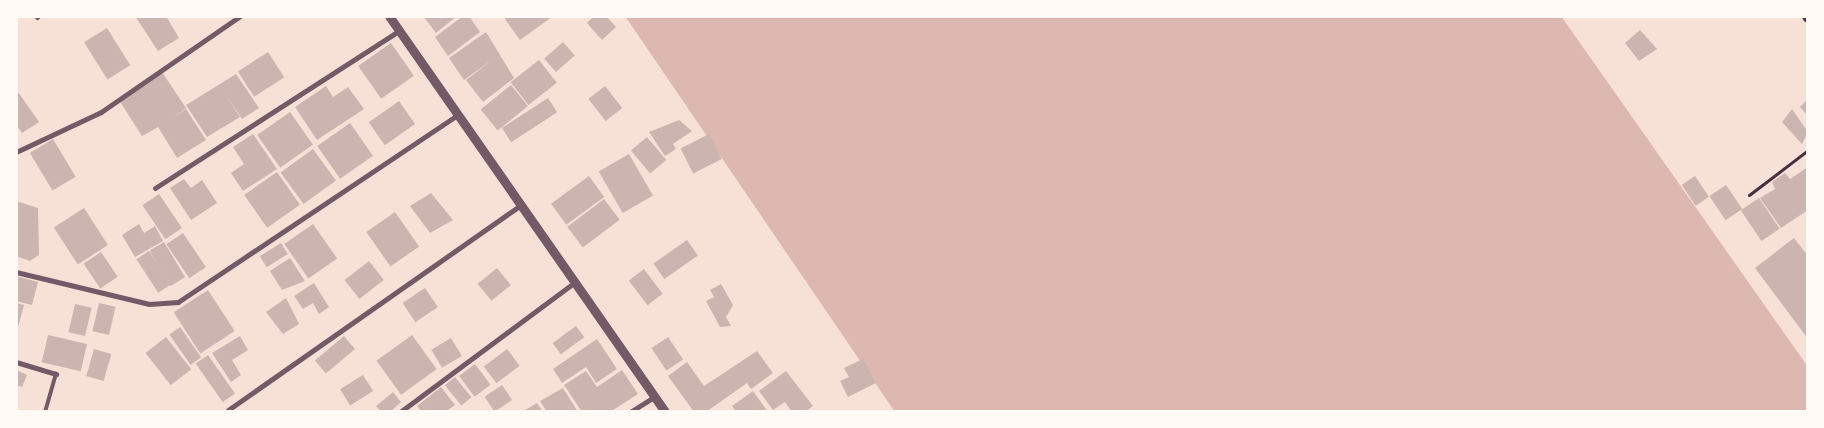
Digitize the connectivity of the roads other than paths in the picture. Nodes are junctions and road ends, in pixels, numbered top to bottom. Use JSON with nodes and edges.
{"nodes":[{"id":1,"x":240,"y":16,"type":"edge"},
{"id":2,"x":389,"y":16,"type":"edge"},
{"id":3,"x":399,"y":31,"type":"junction"},
{"id":4,"x":459,"y":114,"type":"junction"},
{"id":5,"x":16,"y":152,"type":"edge"},
{"id":6,"x":155,"y":188,"type":"dead end"},
{"id":7,"x":523,"y":204,"type":"junction"},
{"id":8,"x":16,"y":272,"type":"edge"},
{"id":9,"x":576,"y":282,"type":"junction"},
{"id":10,"x":16,"y":362,"type":"edge"},
{"id":11,"x":56,"y":374,"type":"joint"},
{"id":12,"x":655,"y":396,"type":"junction"},
{"id":13,"x":228,"y":410,"type":"dead end"},
{"id":14,"x":45,"y":412,"type":"edge"},
{"id":15,"x":400,"y":412,"type":"edge"},
{"id":16,"x":630,"y":412,"type":"edge"},
{"id":17,"x":665,"y":412,"type":"edge"}],
"edges":[{"from":1,"to":5,"type":"street"},
{"from":2,"to":3,"type":"street"},
{"from":3,"to":4,"type":"street"},
{"from":3,"to":6,"type":"street"},
{"from":4,"to":7,"type":"street"},
{"from":4,"to":8,"type":"street"},
{"from":7,"to":9,"type":"street"},
{"from":7,"to":13,"type":"street"},
{"from":9,"to":12,"type":"street"},
{"from":9,"to":15,"type":"street"},
{"from":10,"to":11,"type":"street"},
{"from":11,"to":14,"type":"lane"},
{"from":12,"to":16,"type":"street"},
{"from":12,"to":17,"type":"street"}]}
